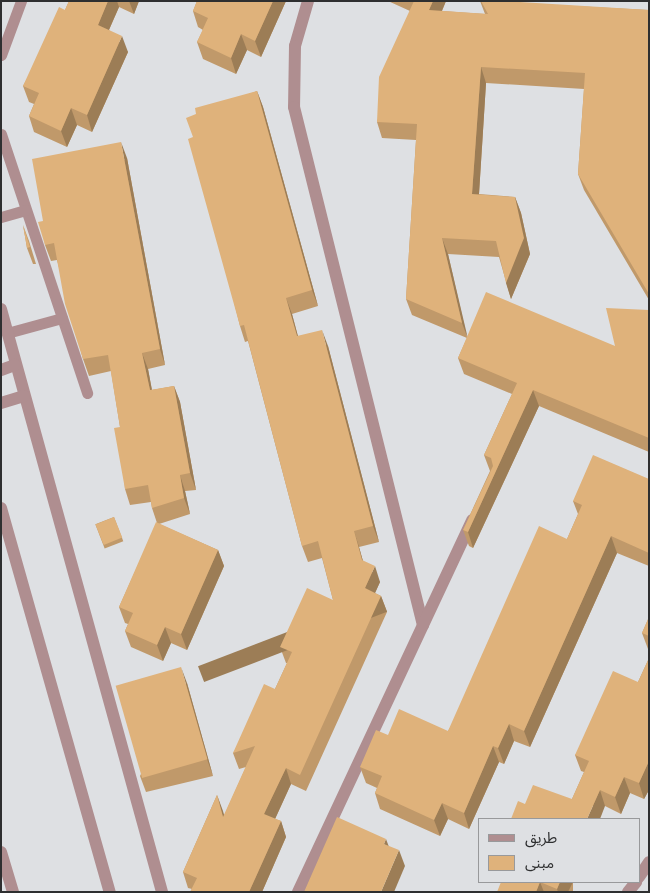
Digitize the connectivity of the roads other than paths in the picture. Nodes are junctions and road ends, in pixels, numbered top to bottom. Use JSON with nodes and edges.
{"nodes":[{"id":1,"x":21,"y":1,"type":"edge"},
{"id":2,"x":308,"y":1,"type":"edge"},
{"id":3,"x":1,"y":55,"type":"edge"},
{"id":4,"x":1,"y":134,"type":"edge"},
{"id":5,"x":25,"y":210,"type":"junction"},
{"id":6,"x":1,"y":217,"type":"edge"},
{"id":7,"x":1,"y":309,"type":"edge"},
{"id":8,"x":62,"y":318,"type":"junction"},
{"id":9,"x":7,"y":333,"type":"junction"},
{"id":10,"x":15,"y":365,"type":"junction"},
{"id":11,"x":1,"y":370,"type":"edge"},
{"id":12,"x":86,"y":393,"type":"dead end"},
{"id":13,"x":24,"y":396,"type":"junction"},
{"id":14,"x":1,"y":403,"type":"edge"},
{"id":15,"x":479,"y":505,"type":"edge"},
{"id":16,"x":1,"y":508,"type":"edge"},
{"id":17,"x":423,"y":625,"type":"junction"},
{"id":18,"x":2,"y":859,"type":"edge"},
{"id":19,"x":649,"y":862,"type":"edge"},
{"id":20,"x":640,"y":876,"type":"edge"},
{"id":21,"x":13,"y":892,"type":"edge"},
{"id":22,"x":110,"y":892,"type":"edge"},
{"id":23,"x":162,"y":892,"type":"edge"},
{"id":24,"x":298,"y":892,"type":"edge"}],
"edges":[{"from":1,"to":3,"type":"lane"},
{"from":2,"to":17,"type":"street"},
{"from":4,"to":5,"type":"lane"},
{"from":5,"to":6,"type":"lane"},
{"from":5,"to":8,"type":"lane"},
{"from":7,"to":9,"type":"street"},
{"from":8,"to":9,"type":"lane"},
{"from":8,"to":12,"type":"lane"},
{"from":9,"to":10,"type":"street"},
{"from":10,"to":11,"type":"street"},
{"from":10,"to":13,"type":"street"},
{"from":13,"to":14,"type":"street"},
{"from":13,"to":23,"type":"street"},
{"from":15,"to":17,"type":"street"},
{"from":16,"to":22,"type":"street"},
{"from":17,"to":24,"type":"street"},
{"from":18,"to":21,"type":"street"},
{"from":19,"to":20,"type":"street"}]}
